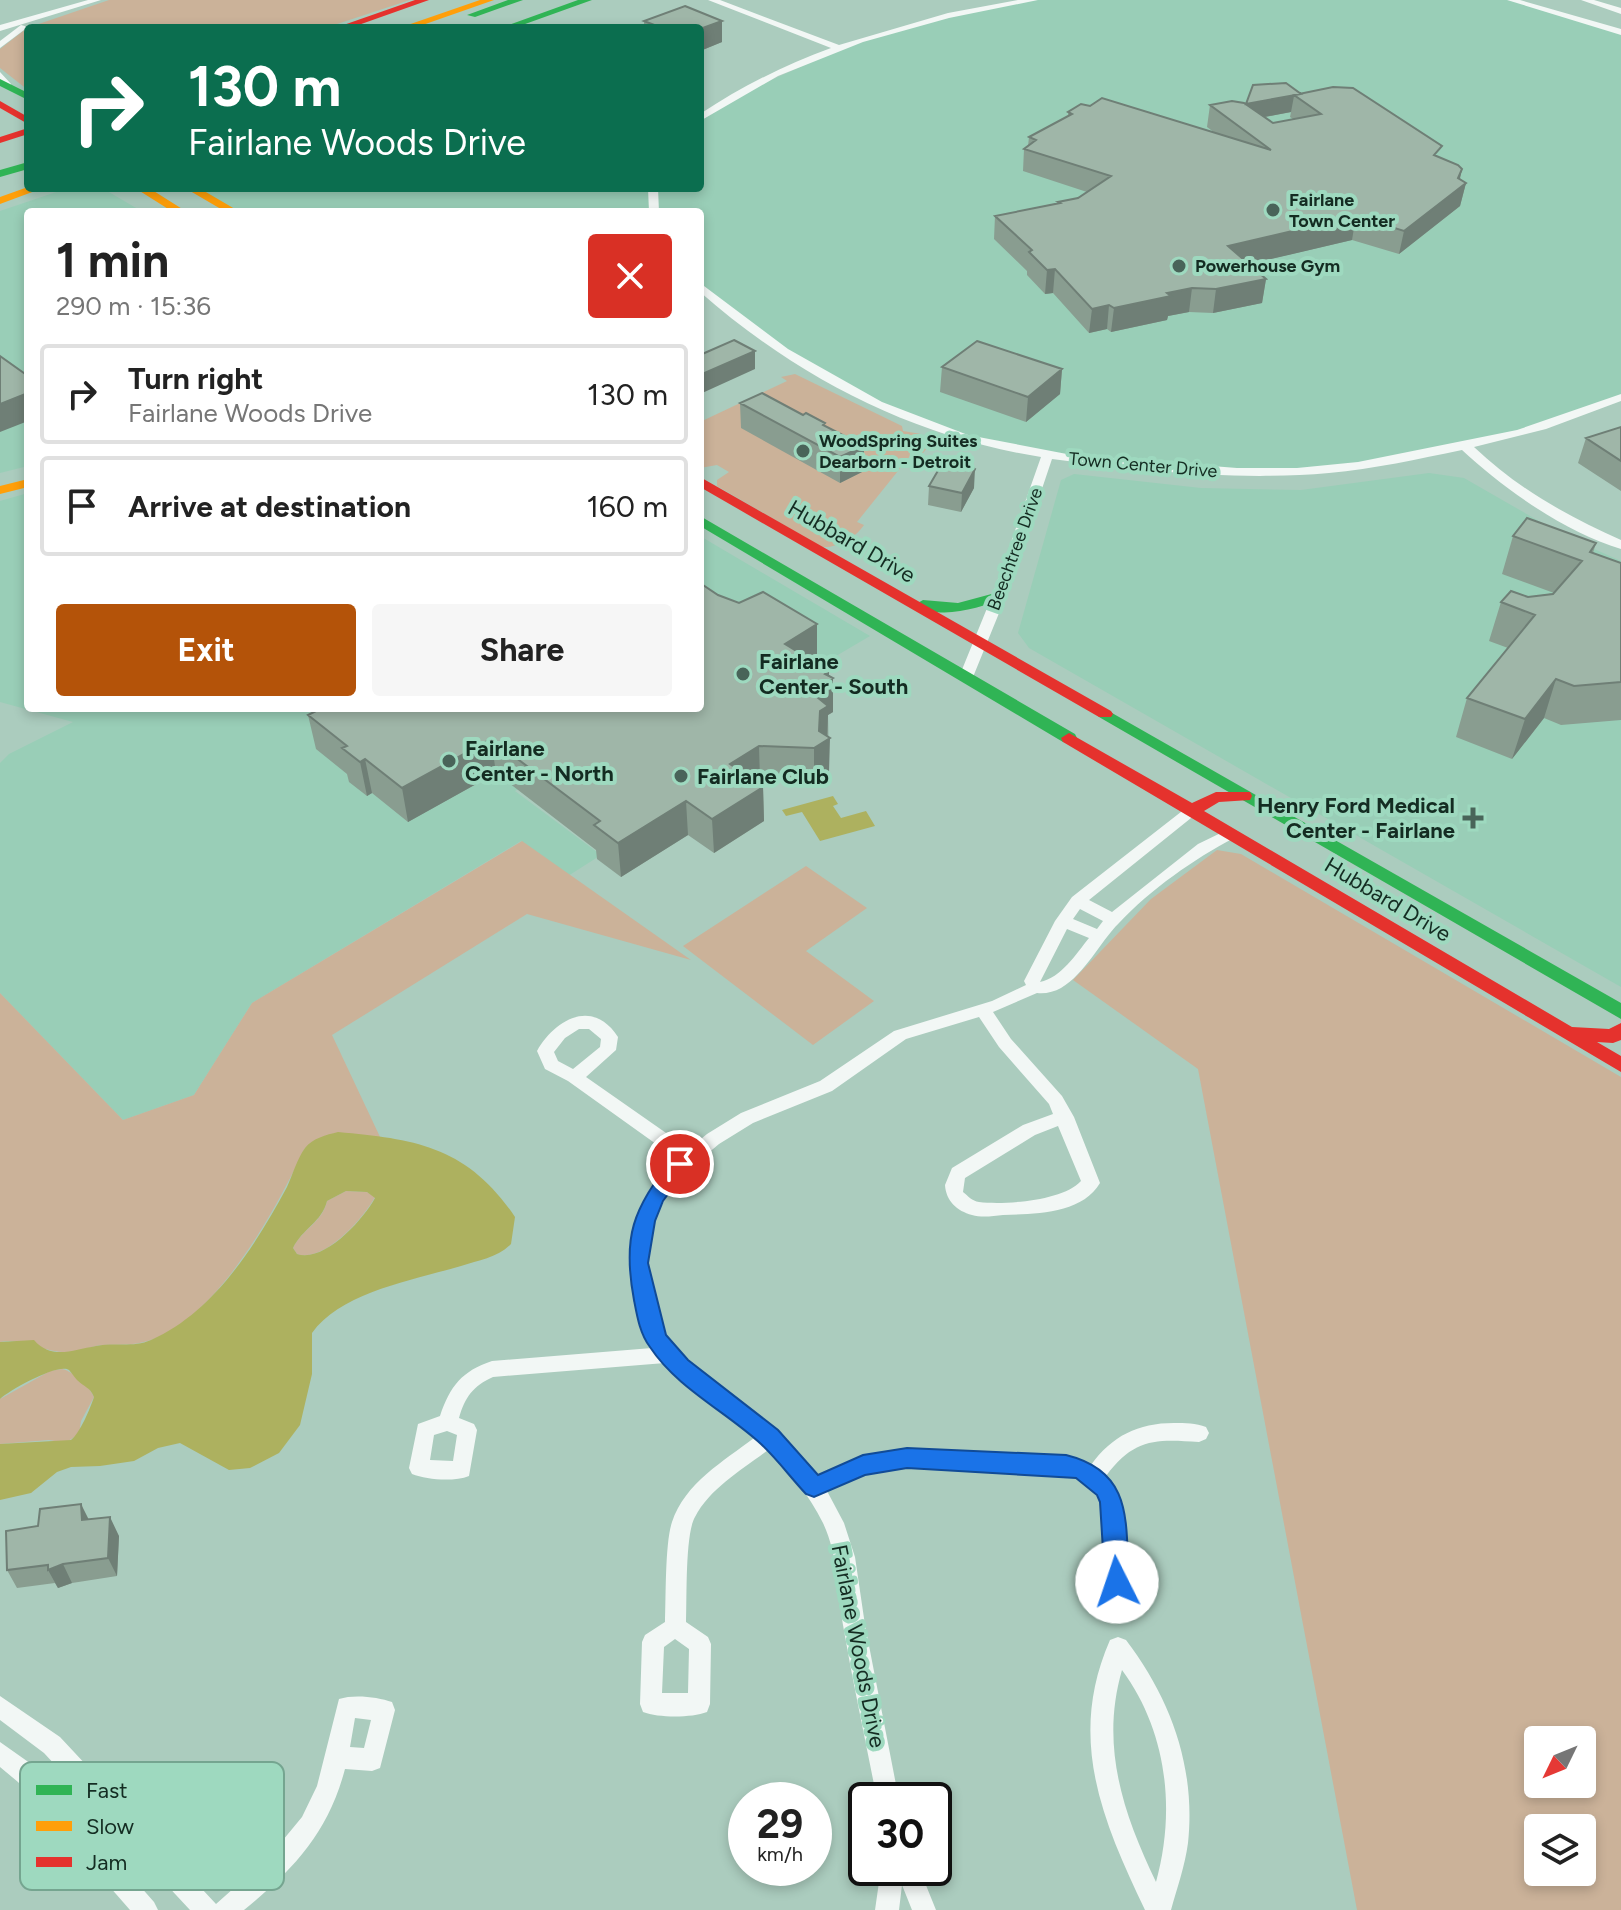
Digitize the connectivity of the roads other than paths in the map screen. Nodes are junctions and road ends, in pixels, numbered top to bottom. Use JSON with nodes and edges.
{"nodes":[{"id":1,"x":97,"y":0,"type":"edge"},
{"id":2,"x":424,"y":0,"type":"edge"},
{"id":3,"x":489,"y":0,"type":"edge"},
{"id":4,"x":518,"y":0,"type":"edge"},
{"id":5,"x":587,"y":0,"type":"edge"},
{"id":6,"x":715,"y":0,"type":"edge"},
{"id":7,"x":1034,"y":0,"type":"edge"},
{"id":8,"x":1585,"y":0,"type":"edge"},
{"id":9,"x":1517,"y":1,"type":"edge"},
{"id":10,"x":74,"y":7,"type":"junction"},
{"id":11,"x":1621,"y":11,"type":"edge"},
{"id":12,"x":55,"y":13,"type":"junction"},
{"id":13,"x":0,"y":20,"type":"edge"},
{"id":14,"x":32,"y":24,"type":"edge"},
{"id":15,"x":352,"y":24,"type":"edge"},
{"id":16,"x":416,"y":24,"type":"edge"},
{"id":17,"x":445,"y":24,"type":"edge"},
{"id":18,"x":517,"y":24,"type":"edge"},
{"id":19,"x":0,"y":28,"type":"edge"},
{"id":20,"x":24,"y":28,"type":"edge"},
{"id":21,"x":1621,"y":32,"type":"edge"},
{"id":22,"x":0,"y":45,"type":"edge"},
{"id":23,"x":839,"y":48,"type":"junction"},
{"id":24,"x":3,"y":81,"type":"edge"},
{"id":25,"x":24,"y":94,"type":"edge"},
{"id":26,"x":0,"y":104,"type":"edge"},
{"id":27,"x":704,"y":116,"type":"edge"},
{"id":28,"x":24,"y":119,"type":"edge"},
{"id":29,"x":24,"y":135,"type":"edge"},
{"id":30,"x":3,"y":139,"type":"edge"},
{"id":31,"x":24,"y":154,"type":"edge"},
{"id":32,"x":24,"y":166,"type":"edge"},
{"id":33,"x":1,"y":170,"type":"edge"},
{"id":34,"x":26,"y":192,"type":"edge"},
{"id":35,"x":148,"y":192,"type":"edge"},
{"id":36,"x":198,"y":192,"type":"edge"},
{"id":37,"x":0,"y":201,"type":"edge"},
{"id":38,"x":174,"y":208,"type":"edge"},
{"id":39,"x":227,"y":208,"type":"edge"},
{"id":40,"x":704,"y":289,"type":"edge"},
{"id":41,"x":1621,"y":397,"type":"edge"},
{"id":42,"x":1464,"y":445,"type":"junction"},
{"id":43,"x":1047,"y":456,"type":"junction"},
{"id":44,"x":24,"y":484,"type":"edge"},
{"id":45,"x":704,"y":487,"type":"edge"},
{"id":46,"x":0,"y":490,"type":"edge"},
{"id":47,"x":704,"y":522,"type":"edge"},
{"id":48,"x":717,"y":530,"type":"junction"},
{"id":49,"x":1621,"y":545,"type":"edge"},
{"id":50,"x":836,"y":560,"type":"junction"},
{"id":51,"x":999,"y":596,"type":"junction"},
{"id":52,"x":903,"y":598,"type":"junction"},
{"id":53,"x":979,"y":642,"type":"junction"},
{"id":54,"x":966,"y":677,"type":"junction"},
{"id":55,"x":1245,"y":796,"type":"junction"},
{"id":56,"x":1191,"y":811,"type":"junction"},
{"id":57,"x":1229,"y":834,"type":"junction"},
{"id":58,"x":1078,"y":901,"type":"junction"},
{"id":59,"x":1113,"y":919,"type":"junction"},
{"id":60,"x":1063,"y":921,"type":"junction"},
{"id":61,"x":1099,"y":936,"type":"junction"},
{"id":62,"x":1035,"y":987,"type":"junction"},
{"id":63,"x":983,"y":1010,"type":"junction"},
{"id":64,"x":1621,"y":1012,"type":"edge"},
{"id":65,"x":1621,"y":1030,"type":"edge"},
{"id":66,"x":1567,"y":1033,"type":"junction"},
{"id":67,"x":1621,"y":1065,"type":"edge"},
{"id":68,"x":574,"y":1077,"type":"dead end"},
{"id":69,"x":1065,"y":1117,"type":"junction"},
{"id":70,"x":688,"y":1158,"type":"junction"},
{"id":71,"x":667,"y":1355,"type":"junction"},
{"id":72,"x":448,"y":1422,"type":"dead end"},
{"id":73,"x":1199,"y":1433,"type":"dead end"},
{"id":74,"x":770,"y":1437,"type":"junction"},
{"id":75,"x":1094,"y":1476,"type":"junction"},
{"id":76,"x":814,"y":1487,"type":"junction"},
{"id":77,"x":1119,"y":1608,"type":"dead end"},
{"id":78,"x":675,"y":1627,"type":"dead end"},
{"id":79,"x":0,"y":1707,"type":"edge"},
{"id":80,"x":0,"y":1753,"type":"edge"},
{"id":81,"x":335,"y":1757,"type":"dead end"},
{"id":82,"x":68,"y":1762,"type":"edge"},
{"id":83,"x":20,"y":1769,"type":"edge"},
{"id":84,"x":885,"y":1782,"type":"edge"},
{"id":85,"x":284,"y":1859,"type":"edge"},
{"id":86,"x":890,"y":1886,"type":"edge"},
{"id":87,"x":914,"y":1886,"type":"edge"},
{"id":88,"x":128,"y":1890,"type":"edge"},
{"id":89,"x":187,"y":1890,"type":"edge"},
{"id":90,"x":249,"y":1890,"type":"edge"},
{"id":91,"x":146,"y":1910,"type":"edge"},
{"id":92,"x":206,"y":1910,"type":"edge"},
{"id":93,"x":225,"y":1910,"type":"edge"},
{"id":94,"x":887,"y":1910,"type":"edge"},
{"id":95,"x":924,"y":1910,"type":"edge"},
{"id":96,"x":1158,"y":1910,"type":"edge"}],
"edges":[{"from":1,"to":10,"type":"street"},
{"from":2,"to":15,"type":"main road"},
{"from":3,"to":16,"type":"main road"},
{"from":4,"to":17,"type":"main road"},
{"from":5,"to":18,"type":"main road"},
{"from":6,"to":23,"type":"street"},
{"from":7,"to":23,"type":"street"},
{"from":8,"to":11,"type":"street"},
{"from":9,"to":21,"type":"street"},
{"from":10,"to":12,"type":"street"},
{"from":10,"to":13,"type":"street"},
{"from":12,"to":14,"type":"street"},
{"from":12,"to":19,"type":"street"},
{"from":20,"to":22,"type":"street"},
{"from":23,"to":27,"type":"street"},
{"from":24,"to":25,"type":"main road"},
{"from":26,"to":28,"type":"main road"},
{"from":29,"to":30,"type":"main road"},
{"from":31,"to":33,"type":"main road"},
{"from":32,"to":33,"type":"main road"},
{"from":34,"to":37,"type":"main road"},
{"from":35,"to":38,"type":"main road"},
{"from":36,"to":39,"type":"main road"},
{"from":40,"to":43,"type":"street","name":"Town Center Drive"},
{"from":41,"to":42,"type":"street","name":"Town Center Drive"},
{"from":42,"to":43,"type":"street","name":"Town Center Drive"},
{"from":42,"to":49,"type":"street"},
{"from":43,"to":51,"type":"street","name":"Beechtree Drive"},
{"from":44,"to":46,"type":"main road"},
{"from":45,"to":50,"type":"main road","name":"Hubbard Drive"},
{"from":47,"to":48,"type":"main road","name":"Hubbard Drive"},
{"from":48,"to":50,"type":"main road"},
{"from":48,"to":54,"type":"main road","name":"Hubbard Drive"},
{"from":50,"to":52,"type":"main road","name":"Hubbard Drive"},
{"from":51,"to":52,"type":"main road"},
{"from":51,"to":53,"type":"street","name":"Beechtree Drive"},
{"from":52,"to":53,"type":"main road","name":"Hubbard Drive"},
{"from":53,"to":54,"type":"street"},
{"from":53,"to":55,"type":"main road","name":"Hubbard Drive"},
{"from":54,"to":56,"type":"main road","name":"Hubbard Drive"},
{"from":55,"to":56,"type":"main road"},
{"from":55,"to":64,"type":"main road","name":"Hubbard Drive"},
{"from":56,"to":57,"type":"main road","name":"Hubbard Drive"},
{"from":56,"to":58,"type":"street"},
{"from":57,"to":59,"type":"street","name":"Fairlane Woods Drive"},
{"from":57,"to":66,"type":"main road","name":"Hubbard Drive"},
{"from":58,"to":59,"type":"street"},
{"from":58,"to":60,"type":"street"},
{"from":59,"to":61,"type":"street","name":"Fairlane Woods Drive"},
{"from":60,"to":61,"type":"street"},
{"from":60,"to":62,"type":"street"},
{"from":61,"to":62,"type":"street","name":"Fairlane Woods Drive"},
{"from":62,"to":63,"type":"street","name":"Fairlane Woods Drive"},
{"from":63,"to":69,"type":"street"},
{"from":63,"to":70,"type":"street","name":"Fairlane Woods Drive"},
{"from":65,"to":66,"type":"main road"},
{"from":66,"to":67,"type":"main road","name":"Hubbard Drive"},
{"from":68,"to":70,"type":"street"},
{"from":69,"to":69,"type":"street"},
{"from":70,"to":71,"type":"street","name":"Fairlane Woods Drive"},
{"from":71,"to":72,"type":"street"},
{"from":71,"to":74,"type":"street","name":"Fairlane Woods Drive"},
{"from":73,"to":75,"type":"street"},
{"from":74,"to":76,"type":"street","name":"Fairlane Woods Drive"},
{"from":74,"to":78,"type":"street"},
{"from":75,"to":76,"type":"street"},
{"from":75,"to":77,"type":"street"},
{"from":76,"to":84,"type":"street","name":"Fairlane Woods Drive"},
{"from":79,"to":82,"type":"street"},
{"from":80,"to":83,"type":"street"},
{"from":81,"to":85,"type":"street"},
{"from":86,"to":94,"type":"street"},
{"from":87,"to":95,"type":"street"},
{"from":88,"to":91,"type":"street"},
{"from":89,"to":92,"type":"street"},
{"from":90,"to":93,"type":"street"},
{"from":96,"to":96,"type":"street"}]}
